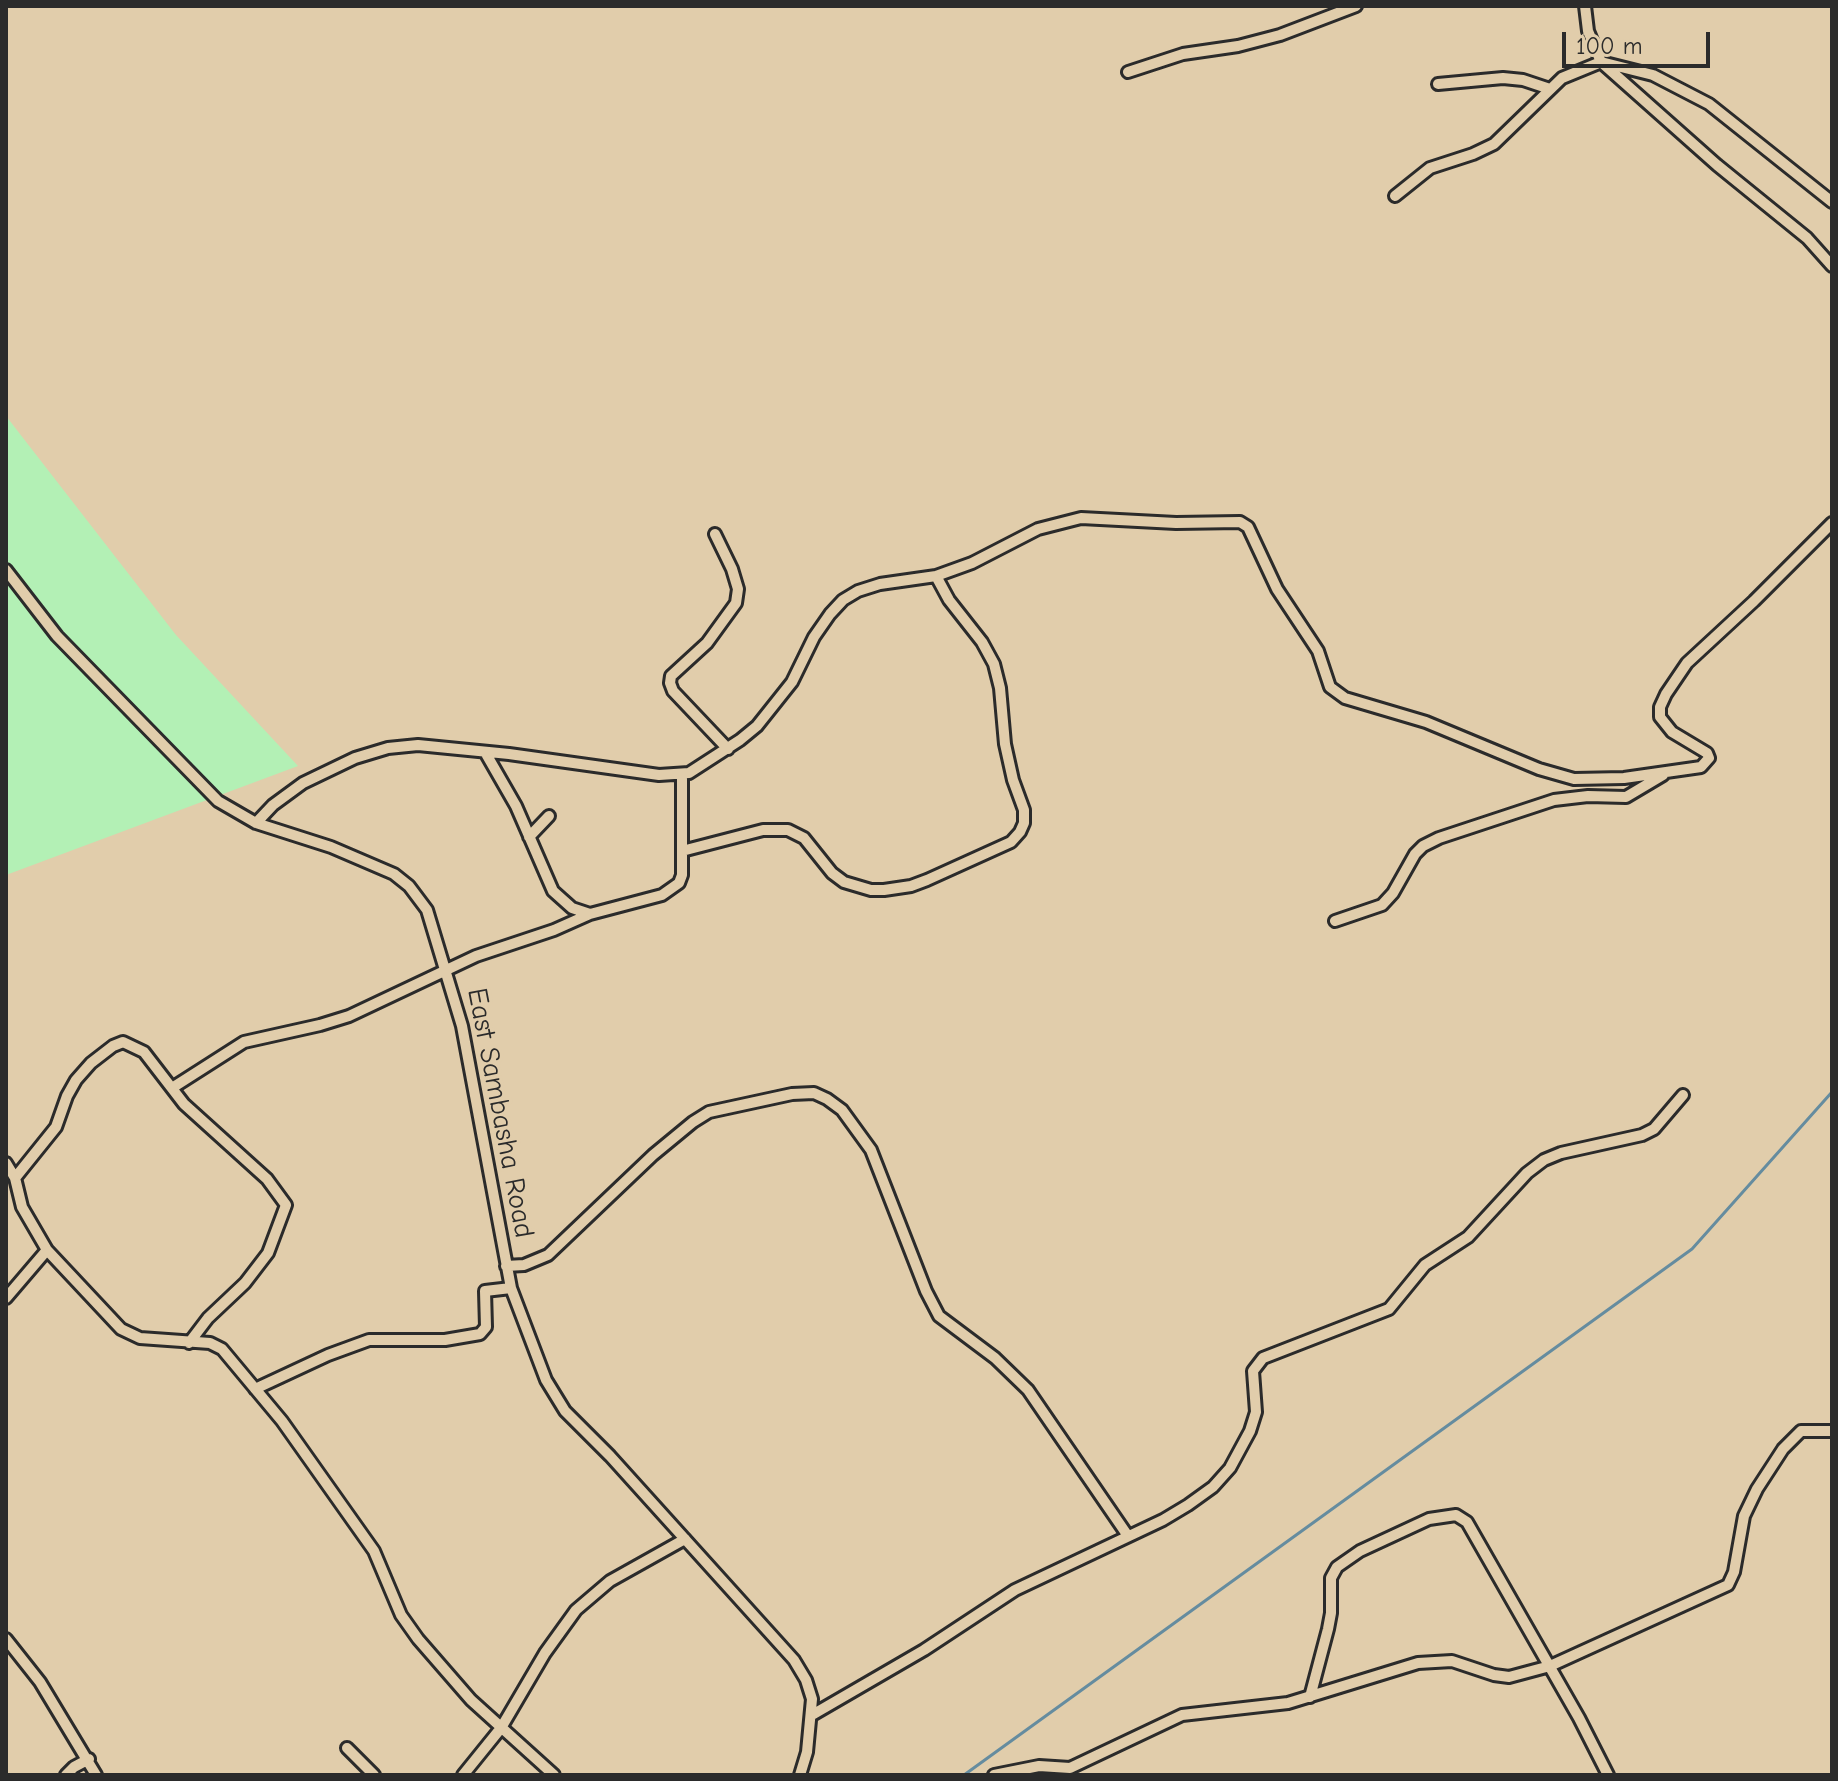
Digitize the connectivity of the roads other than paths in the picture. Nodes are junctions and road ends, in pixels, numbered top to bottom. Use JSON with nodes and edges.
{"nodes":[{"id":1,"x":1356,"y":6,"type":"edge"},
{"id":2,"x":1585,"y":6,"type":"edge"},
{"id":3,"x":1601,"y":62,"type":"junction"},
{"id":4,"x":1128,"y":72,"type":"dead end"},
{"id":5,"x":1438,"y":84,"type":"dead end"},
{"id":6,"x":1550,"y":89,"type":"junction"},
{"id":7,"x":1395,"y":196,"type":"dead end"},
{"id":8,"x":1832,"y":202,"type":"edge"},
{"id":9,"x":1832,"y":266,"type":"edge"},
{"id":10,"x":1832,"y":523,"type":"edge"},
{"id":11,"x":715,"y":534,"type":"dead end"},
{"id":12,"x":6,"y":570,"type":"edge"},
{"id":13,"x":936,"y":576,"type":"junction"},
{"id":14,"x":728,"y":749,"type":"junction"},
{"id":15,"x":485,"y":752,"type":"junction"},
{"id":16,"x":1664,"y":774,"type":"junction"},
{"id":17,"x":682,"y":775,"type":"junction"},
{"id":18,"x":549,"y":816,"type":"dead end"},
{"id":19,"x":256,"y":823,"type":"junction"},
{"id":20,"x":529,"y":837,"type":"junction"},
{"id":21,"x":682,"y":851,"type":"junction"},
{"id":22,"x":590,"y":914,"type":"junction"},
{"id":23,"x":1335,"y":921,"type":"dead end"},
{"id":24,"x":446,"y":970,"type":"junction"},
{"id":25,"x":172,"y":1088,"type":"junction"},
{"id":26,"x":1683,"y":1095,"type":"dead end"},
{"id":27,"x":6,"y":1163,"type":"edge"},
{"id":28,"x":15,"y":1178,"type":"junction"},
{"id":29,"x":47,"y":1250,"type":"junction"},
{"id":30,"x":506,"y":1266,"type":"junction"},
{"id":31,"x":511,"y":1288,"type":"junction"},
{"id":32,"x":6,"y":1298,"type":"edge"},
{"id":33,"x":189,"y":1343,"type":"junction"},
{"id":34,"x":255,"y":1389,"type":"junction"},
{"id":35,"x":1832,"y":1431,"type":"edge"},
{"id":36,"x":1128,"y":1536,"type":"junction"},
{"id":37,"x":685,"y":1539,"type":"junction"},
{"id":38,"x":6,"y":1639,"type":"edge"},
{"id":39,"x":1550,"y":1666,"type":"junction"},
{"id":40,"x":1310,"y":1697,"type":"junction"},
{"id":41,"x":812,"y":1715,"type":"junction"},
{"id":42,"x":501,"y":1728,"type":"junction"},
{"id":43,"x":347,"y":1748,"type":"dead end"},
{"id":44,"x":89,"y":1759,"type":"junction"},
{"id":45,"x":66,"y":1775,"type":"edge"},
{"id":46,"x":96,"y":1775,"type":"edge"},
{"id":47,"x":374,"y":1775,"type":"edge"},
{"id":48,"x":463,"y":1775,"type":"edge"},
{"id":49,"x":554,"y":1775,"type":"edge"},
{"id":50,"x":800,"y":1775,"type":"edge"},
{"id":51,"x":994,"y":1775,"type":"edge"},
{"id":52,"x":1608,"y":1775,"type":"edge"}],
"edges":[{"from":1,"to":4,"type":"street"},
{"from":2,"to":3,"type":"street"},
{"from":3,"to":6,"type":"street"},
{"from":3,"to":8,"type":"street"},
{"from":3,"to":9,"type":"street"},
{"from":5,"to":6,"type":"street"},
{"from":6,"to":7,"type":"street"},
{"from":10,"to":16,"type":"street"},
{"from":11,"to":14,"type":"street"},
{"from":12,"to":19,"type":"street","name":"East Sambasha Road"},
{"from":13,"to":14,"type":"street"},
{"from":13,"to":16,"type":"street"},
{"from":13,"to":21,"type":"street"},
{"from":14,"to":17,"type":"street"},
{"from":15,"to":17,"type":"street"},
{"from":15,"to":19,"type":"street"},
{"from":15,"to":20,"type":"street"},
{"from":16,"to":23,"type":"street"},
{"from":17,"to":21,"type":"street"},
{"from":18,"to":20,"type":"street"},
{"from":19,"to":24,"type":"street","name":"East Sambasha Road"},
{"from":20,"to":22,"type":"street"},
{"from":21,"to":22,"type":"street"},
{"from":22,"to":24,"type":"street"},
{"from":24,"to":25,"type":"street"},
{"from":24,"to":30,"type":"street","name":"East Sambasha Road"},
{"from":25,"to":28,"type":"street"},
{"from":25,"to":33,"type":"street"},
{"from":26,"to":36,"type":"street"},
{"from":27,"to":28,"type":"street"},
{"from":28,"to":29,"type":"street"},
{"from":29,"to":32,"type":"street"},
{"from":29,"to":33,"type":"street"},
{"from":30,"to":31,"type":"street","name":"East Sambasha Road"},
{"from":30,"to":36,"type":"street"},
{"from":31,"to":34,"type":"street"},
{"from":31,"to":37,"type":"street","name":"East Sambasha Road"},
{"from":33,"to":34,"type":"street"},
{"from":34,"to":42,"type":"street"},
{"from":35,"to":39,"type":"street"},
{"from":36,"to":41,"type":"street"},
{"from":37,"to":41,"type":"street","name":"East Sambasha Road"},
{"from":37,"to":42,"type":"street"},
{"from":38,"to":44,"type":"street"},
{"from":39,"to":40,"type":"street"},
{"from":39,"to":40,"type":"street"},
{"from":39,"to":52,"type":"street"},
{"from":40,"to":51,"type":"street"},
{"from":41,"to":50,"type":"street","name":"East Sambasha Road"},
{"from":42,"to":48,"type":"street"},
{"from":42,"to":49,"type":"street"},
{"from":43,"to":47,"type":"street"},
{"from":44,"to":45,"type":"street"},
{"from":44,"to":46,"type":"street"}]}
